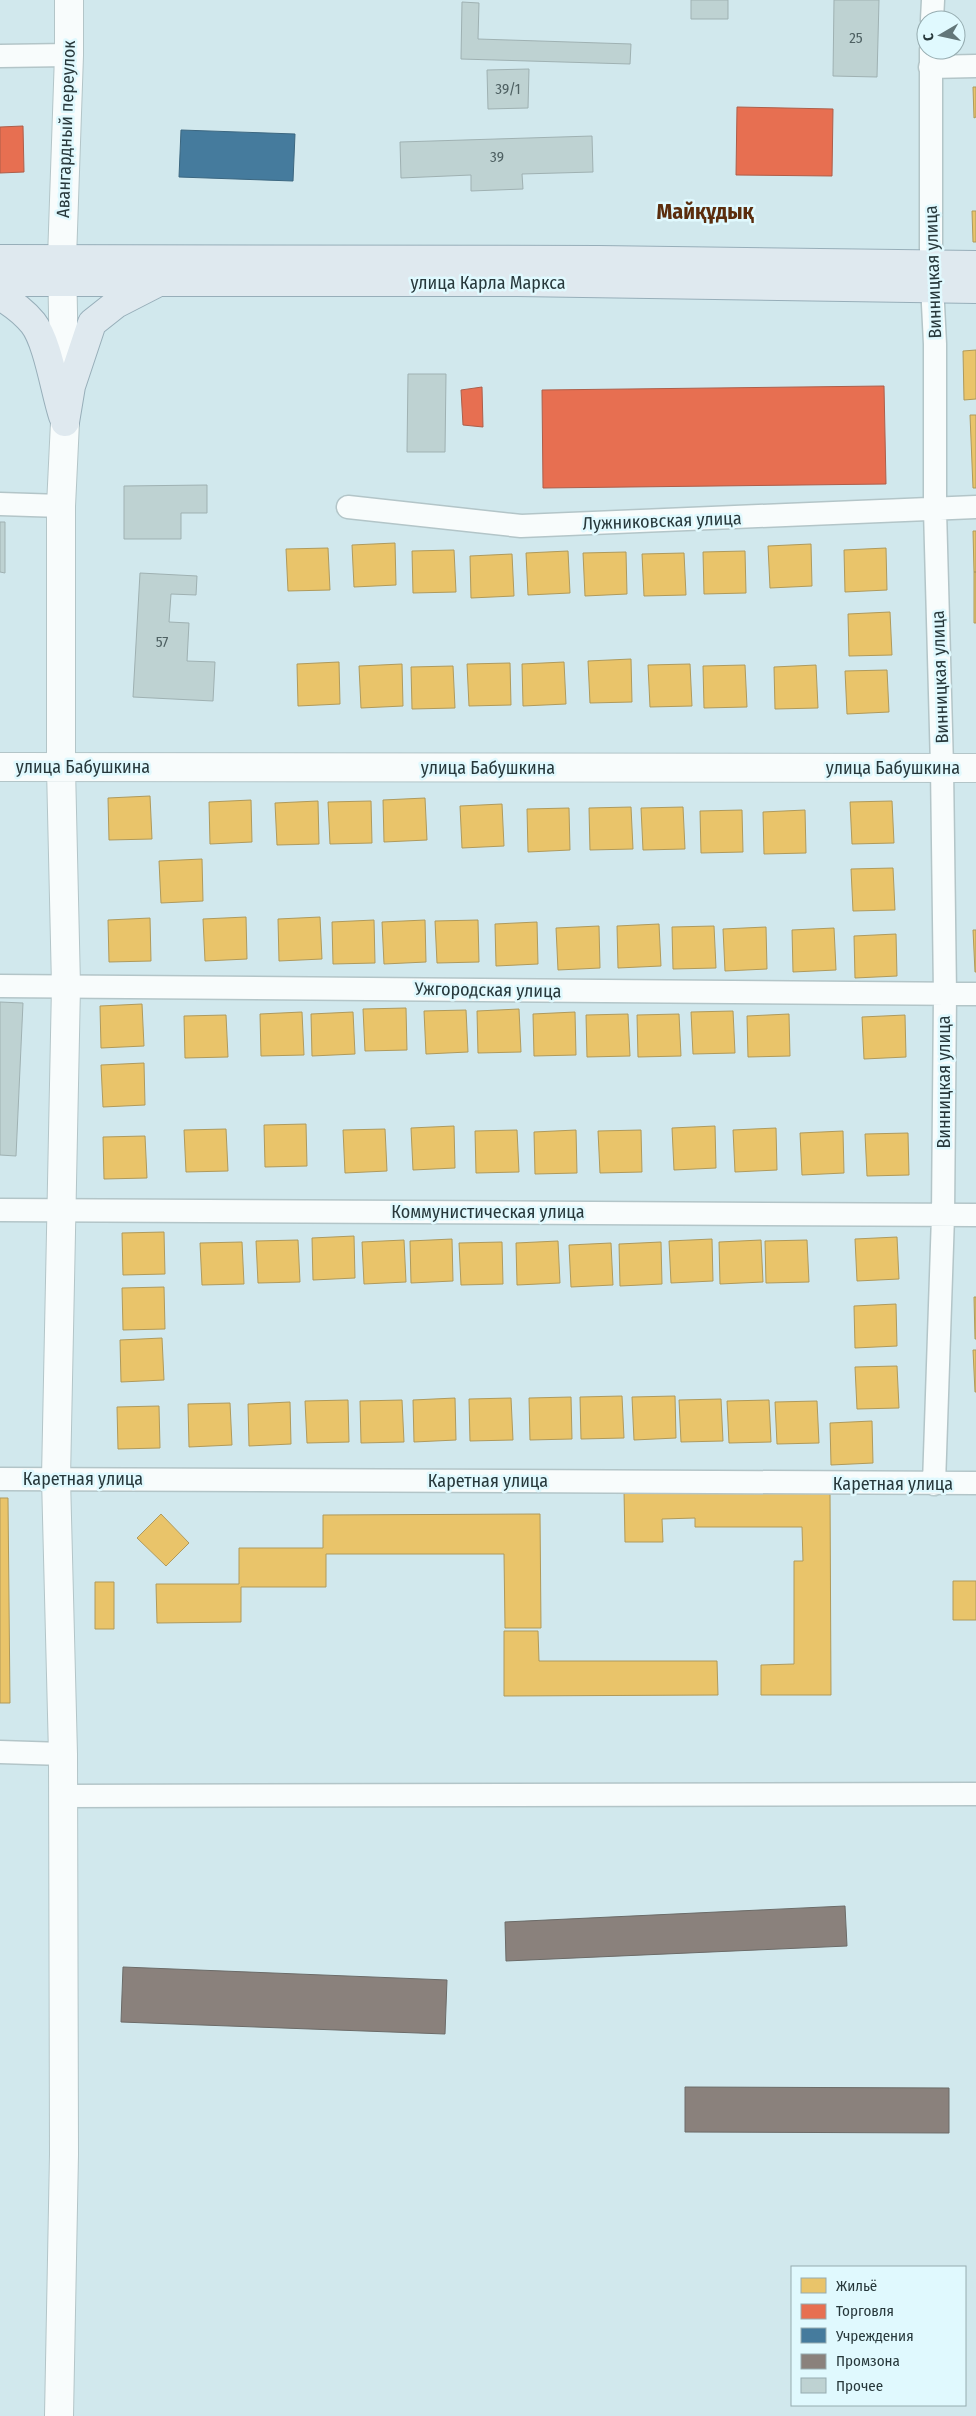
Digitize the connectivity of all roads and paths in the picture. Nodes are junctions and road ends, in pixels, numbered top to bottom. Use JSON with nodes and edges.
{"nodes":[{"id":1,"x":69,"y":0,"type":"edge"},
{"id":2,"x":69,"y":55,"type":"junction"},
{"id":3,"x":0,"y":56,"type":"edge"},
{"id":4,"x":931,"y":60,"type":"edge"},
{"id":5,"x":942,"y":60,"type":"edge"},
{"id":6,"x":976,"y":66,"type":"edge"},
{"id":7,"x":0,"y":259,"type":"edge"},
{"id":8,"x":976,"y":265,"type":"edge"},
{"id":9,"x":62,"y":270,"type":"junction"},
{"id":10,"x":932,"y":277,"type":"junction"},
{"id":11,"x":0,"y":282,"type":"edge"},
{"id":12,"x":158,"y":282,"type":"junction"},
{"id":13,"x":976,"y":289,"type":"edge"},
{"id":14,"x":0,"y":296,"type":"edge"},
{"id":15,"x":64,"y":422,"type":"junction"},
{"id":16,"x":0,"y":504,"type":"edge"},
{"id":17,"x":61,"y":506,"type":"junction"},
{"id":18,"x":976,"y":506,"type":"edge"},
{"id":19,"x":348,"y":507,"type":"dead end"},
{"id":20,"x":935,"y":510,"type":"junction"},
{"id":21,"x":0,"y":767,"type":"edge"},
{"id":22,"x":61,"y":768,"type":"junction"},
{"id":23,"x":942,"y":768,"type":"junction"},
{"id":24,"x":976,"y":768,"type":"edge"},
{"id":25,"x":0,"y":986,"type":"edge"},
{"id":26,"x":66,"y":986,"type":"junction"},
{"id":27,"x":945,"y":994,"type":"junction"},
{"id":28,"x":976,"y":994,"type":"edge"},
{"id":29,"x":0,"y":1210,"type":"edge"},
{"id":30,"x":60,"y":1210,"type":"junction"},
{"id":31,"x":976,"y":1215,"type":"edge"},
{"id":32,"x":943,"y":1216,"type":"junction"},
{"id":33,"x":56,"y":1478,"type":"junction"},
{"id":34,"x":0,"y":1479,"type":"edge"},
{"id":35,"x":976,"y":1483,"type":"edge"},
{"id":36,"x":934,"y":1484,"type":"junction"},
{"id":37,"x":0,"y":1752,"type":"edge"},
{"id":38,"x":63,"y":1754,"type":"junction"},
{"id":39,"x":976,"y":1794,"type":"edge"},
{"id":40,"x":62,"y":1796,"type":"junction"},
{"id":41,"x":59,"y":2416,"type":"edge"}],
"edges":[{"from":1,"to":2,"type":"main road","name":"Авангардный переулок"},
{"from":2,"to":3,"type":"street"},
{"from":2,"to":9,"type":"main road","name":"Авангардный переулок"},
{"from":4,"to":10,"type":"street","name":"Винницкая улица"},
{"from":5,"to":6,"type":"street"},
{"from":7,"to":9,"type":"main road","name":"улица Карла Маркса"},
{"from":8,"to":10,"type":"main road","name":"улица Карла Маркса"},
{"from":9,"to":10,"type":"main road","name":"улица Карла Маркса"},
{"from":9,"to":11,"type":"main road","name":"улица Карла Маркса"},
{"from":9,"to":12,"type":"main road","name":"улица Карла Маркса"},
{"from":9,"to":15,"type":"main road","name":"Авангардный переулок"},
{"from":10,"to":12,"type":"main road","name":"улица Карла Маркса"},
{"from":10,"to":13,"type":"main road","name":"улица Карла Маркса"},
{"from":10,"to":20,"type":"street","name":"Винницкая улица"},
{"from":12,"to":15,"type":"main road"},
{"from":14,"to":15,"type":"main road"},
{"from":15,"to":17,"type":"main road","name":"Авангардный переулок"},
{"from":16,"to":17,"type":"street"},
{"from":17,"to":22,"type":"main road","name":"Авангардный переулок"},
{"from":18,"to":20,"type":"street","name":"Лужниковская улица"},
{"from":19,"to":20,"type":"street","name":"Лужниковская улица"},
{"from":20,"to":23,"type":"street","name":"Винницкая улица"},
{"from":21,"to":22,"type":"main road","name":"улица Бабушкина"},
{"from":22,"to":23,"type":"main road","name":"улица Бабушкина"},
{"from":22,"to":26,"type":"main road","name":"Авангардный переулок"},
{"from":23,"to":24,"type":"main road","name":"улица Бабушкина"},
{"from":23,"to":27,"type":"street","name":"Винницкая улица"},
{"from":25,"to":26,"type":"street","name":"Ужгородская улица"},
{"from":26,"to":27,"type":"street","name":"Ужгородская улица"},
{"from":26,"to":30,"type":"main road","name":"Авангардный переулок"},
{"from":27,"to":28,"type":"street","name":"Ужгородская улица"},
{"from":27,"to":32,"type":"street","name":"Винницкая улица"},
{"from":29,"to":30,"type":"street","name":"Коммунистическая улица"},
{"from":30,"to":32,"type":"street","name":"Коммунистическая улица"},
{"from":30,"to":33,"type":"main road","name":"Авангардный переулок"},
{"from":31,"to":32,"type":"street","name":"Коммунистическая улица"},
{"from":32,"to":36,"type":"street","name":"Винницкая улица"},
{"from":33,"to":34,"type":"street","name":"Каретная улица"},
{"from":33,"to":36,"type":"street","name":"Каретная улица"},
{"from":33,"to":38,"type":"main road","name":"Авангардный переулок"},
{"from":35,"to":36,"type":"street","name":"Каретная улица"},
{"from":37,"to":38,"type":"street"},
{"from":38,"to":40,"type":"main road","name":"Авангардный переулок"},
{"from":39,"to":40,"type":"street"},
{"from":40,"to":41,"type":"main road","name":"Авангардный переулок"}]}
